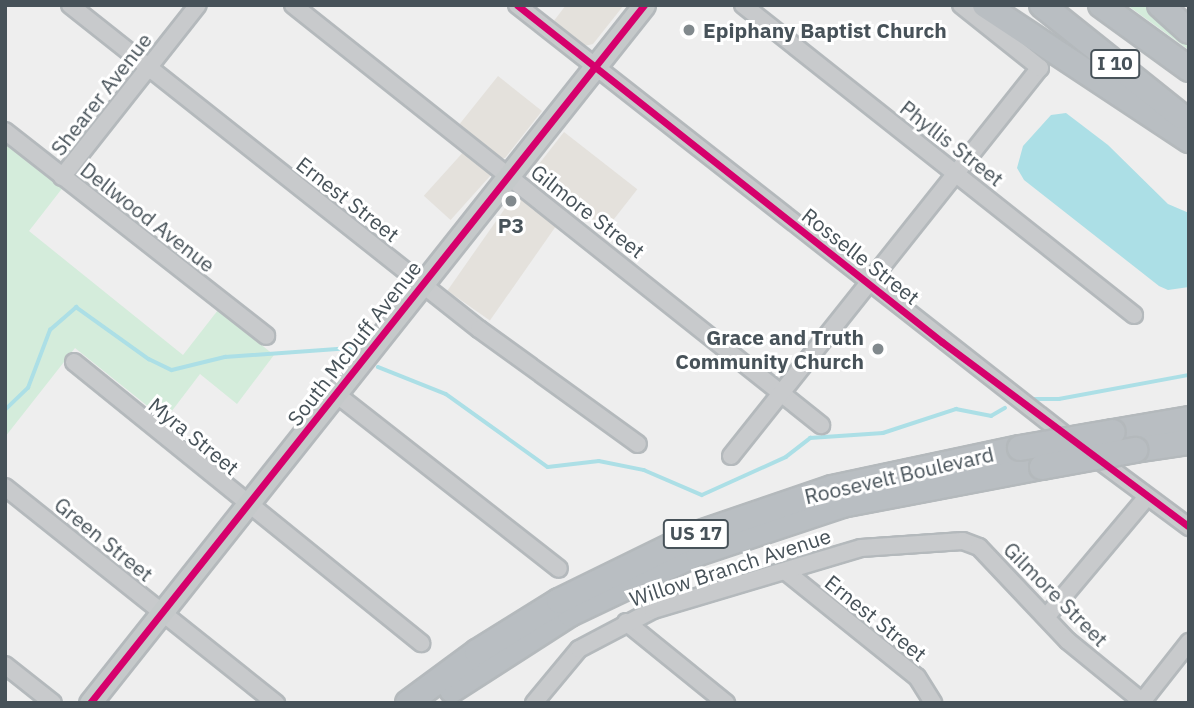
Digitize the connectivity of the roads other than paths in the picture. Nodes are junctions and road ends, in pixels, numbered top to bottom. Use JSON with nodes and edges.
{"nodes":[{"id":1,"x":70,"y":5,"type":"edge"},
{"id":2,"x":198,"y":5,"type":"edge"},
{"id":3,"x":293,"y":5,"type":"edge"},
{"id":4,"x":517,"y":5,"type":"edge"},
{"id":5,"x":644,"y":5,"type":"edge"},
{"id":6,"x":743,"y":5,"type":"edge"},
{"id":7,"x":961,"y":5,"type":"edge"},
{"id":8,"x":985,"y":5,"type":"edge"},
{"id":9,"x":1042,"y":5,"type":"edge"},
{"id":10,"x":1101,"y":5,"type":"edge"},
{"id":11,"x":1160,"y":5,"type":"edge"},
{"id":12,"x":1189,"y":31,"type":"edge"},
{"id":13,"x":149,"y":67,"type":"junction"},
{"id":14,"x":595,"y":67,"type":"junction"},
{"id":15,"x":1189,"y":69,"type":"edge"},
{"id":16,"x":1189,"y":122,"type":"edge"},
{"id":17,"x":5,"y":131,"type":"edge"},
{"id":18,"x":1189,"y":140,"type":"edge"},
{"id":19,"x":956,"y":173,"type":"junction"},
{"id":20,"x":509,"y":176,"type":"junction"},
{"id":21,"x":62,"y":177,"type":"junction"},
{"id":22,"x":869,"y":284,"type":"junction"},
{"id":23,"x":422,"y":285,"type":"junction"},
{"id":24,"x":1133,"y":315,"type":"dead end"},
{"id":25,"x":266,"y":336,"type":"dead end"},
{"id":26,"x":74,"y":362,"type":"dead end"},
{"id":27,"x":782,"y":391,"type":"junction"},
{"id":28,"x":336,"y":394,"type":"junction"},
{"id":29,"x":1189,"y":419,"type":"edge"},
{"id":30,"x":821,"y":425,"type":"dead end"},
{"id":31,"x":1189,"y":442,"type":"edge"},
{"id":32,"x":638,"y":444,"type":"dead end"},
{"id":33,"x":731,"y":456,"type":"dead end"},
{"id":34,"x":5,"y":486,"type":"edge"},
{"id":35,"x":1147,"y":496,"type":"junction"},
{"id":36,"x":250,"y":503,"type":"junction"},
{"id":37,"x":1189,"y":527,"type":"edge"},
{"id":38,"x":970,"y":542,"type":"joint"},
{"id":39,"x":559,"y":569,"type":"dead end"},
{"id":40,"x":785,"y":571,"type":"junction"},
{"id":41,"x":163,"y":612,"type":"junction"},
{"id":42,"x":1047,"y":616,"type":"junction"},
{"id":43,"x":626,"y":622,"type":"junction"},
{"id":44,"x":1189,"y":642,"type":"edge"},
{"id":45,"x":421,"y":643,"type":"dead end"},
{"id":46,"x":5,"y":665,"type":"edge"},
{"id":47,"x":1143,"y":702,"type":"edge"},
{"id":48,"x":53,"y":703,"type":"edge"},
{"id":49,"x":90,"y":703,"type":"edge"},
{"id":50,"x":276,"y":703,"type":"edge"},
{"id":51,"x":408,"y":703,"type":"edge"},
{"id":52,"x":435,"y":703,"type":"edge"},
{"id":53,"x":534,"y":703,"type":"edge"},
{"id":54,"x":726,"y":703,"type":"edge"},
{"id":55,"x":933,"y":703,"type":"edge"}],
"edges":[{"from":1,"to":13,"type":"street","name":"Ernest Street"},
{"from":2,"to":13,"type":"street","name":"Shearer Avenue"},
{"from":3,"to":20,"type":"street","name":"Gilmore Street"},
{"from":4,"to":14,"type":"street","name":"Rosselle Street"},
{"from":5,"to":14,"type":"main road","name":"South McDuff Avenue"},
{"from":6,"to":19,"type":"street","name":"Phyllis Street"},
{"from":7,"to":19,"type":"street"},
{"from":8,"to":18,"type":"highway"},
{"from":9,"to":16,"type":"highway","number":"I 10"},
{"from":10,"to":15,"type":"highway","number":"I 10"},
{"from":11,"to":12,"type":"highway"},
{"from":13,"to":21,"type":"street","name":"Shearer Avenue"},
{"from":13,"to":23,"type":"street","name":"Ernest Street"},
{"from":14,"to":20,"type":"main road","name":"South McDuff Avenue"},
{"from":14,"to":22,"type":"street","name":"Rosselle Street"},
{"from":17,"to":21,"type":"street","name":"Dellwood Avenue"},
{"from":19,"to":22,"type":"street"},
{"from":19,"to":24,"type":"street","name":"Phyllis Street"},
{"from":20,"to":23,"type":"main road","name":"South McDuff Avenue"},
{"from":20,"to":27,"type":"street","name":"Gilmore Street"},
{"from":21,"to":25,"type":"street","name":"Dellwood Avenue"},
{"from":22,"to":27,"type":"street"},
{"from":22,"to":35,"type":"street","name":"Rosselle Street"},
{"from":23,"to":28,"type":"main road","name":"South McDuff Avenue"},
{"from":23,"to":32,"type":"street","name":"Ernest Street"},
{"from":26,"to":36,"type":"street","name":"Myra Street"},
{"from":27,"to":30,"type":"street","name":"Gilmore Street"},
{"from":27,"to":33,"type":"street"},
{"from":28,"to":36,"type":"main road","name":"South McDuff Avenue"},
{"from":28,"to":39,"type":"street"},
{"from":29,"to":51,"type":"highway","name":"Roosevelt Boulevard","number":"US 17","bridge":true},
{"from":31,"to":52,"type":"highway","name":"Roosevelt Boulevard","number":"US 17","bridge":true},
{"from":34,"to":41,"type":"street","name":"Green Street"},
{"from":35,"to":37,"type":"street","name":"Rosselle Street"},
{"from":35,"to":42,"type":"street"},
{"from":36,"to":41,"type":"main road","name":"South McDuff Avenue"},
{"from":36,"to":45,"type":"street","name":"Myra Street"},
{"from":38,"to":40,"type":"street","name":"Willow Branch Avenue"},
{"from":38,"to":42,"type":"street","name":"Gilmore Street"},
{"from":40,"to":43,"type":"street","name":"Willow Branch Avenue"},
{"from":40,"to":55,"type":"street","name":"Ernest Street"},
{"from":41,"to":49,"type":"main road","name":"South McDuff Avenue"},
{"from":41,"to":50,"type":"street","name":"Green Street"},
{"from":42,"to":47,"type":"street","name":"Gilmore Street"},
{"from":43,"to":53,"type":"street","name":"Willow Branch Avenue"},
{"from":43,"to":54,"type":"street"},
{"from":44,"to":47,"type":"street"},
{"from":46,"to":48,"type":"street"}]}
